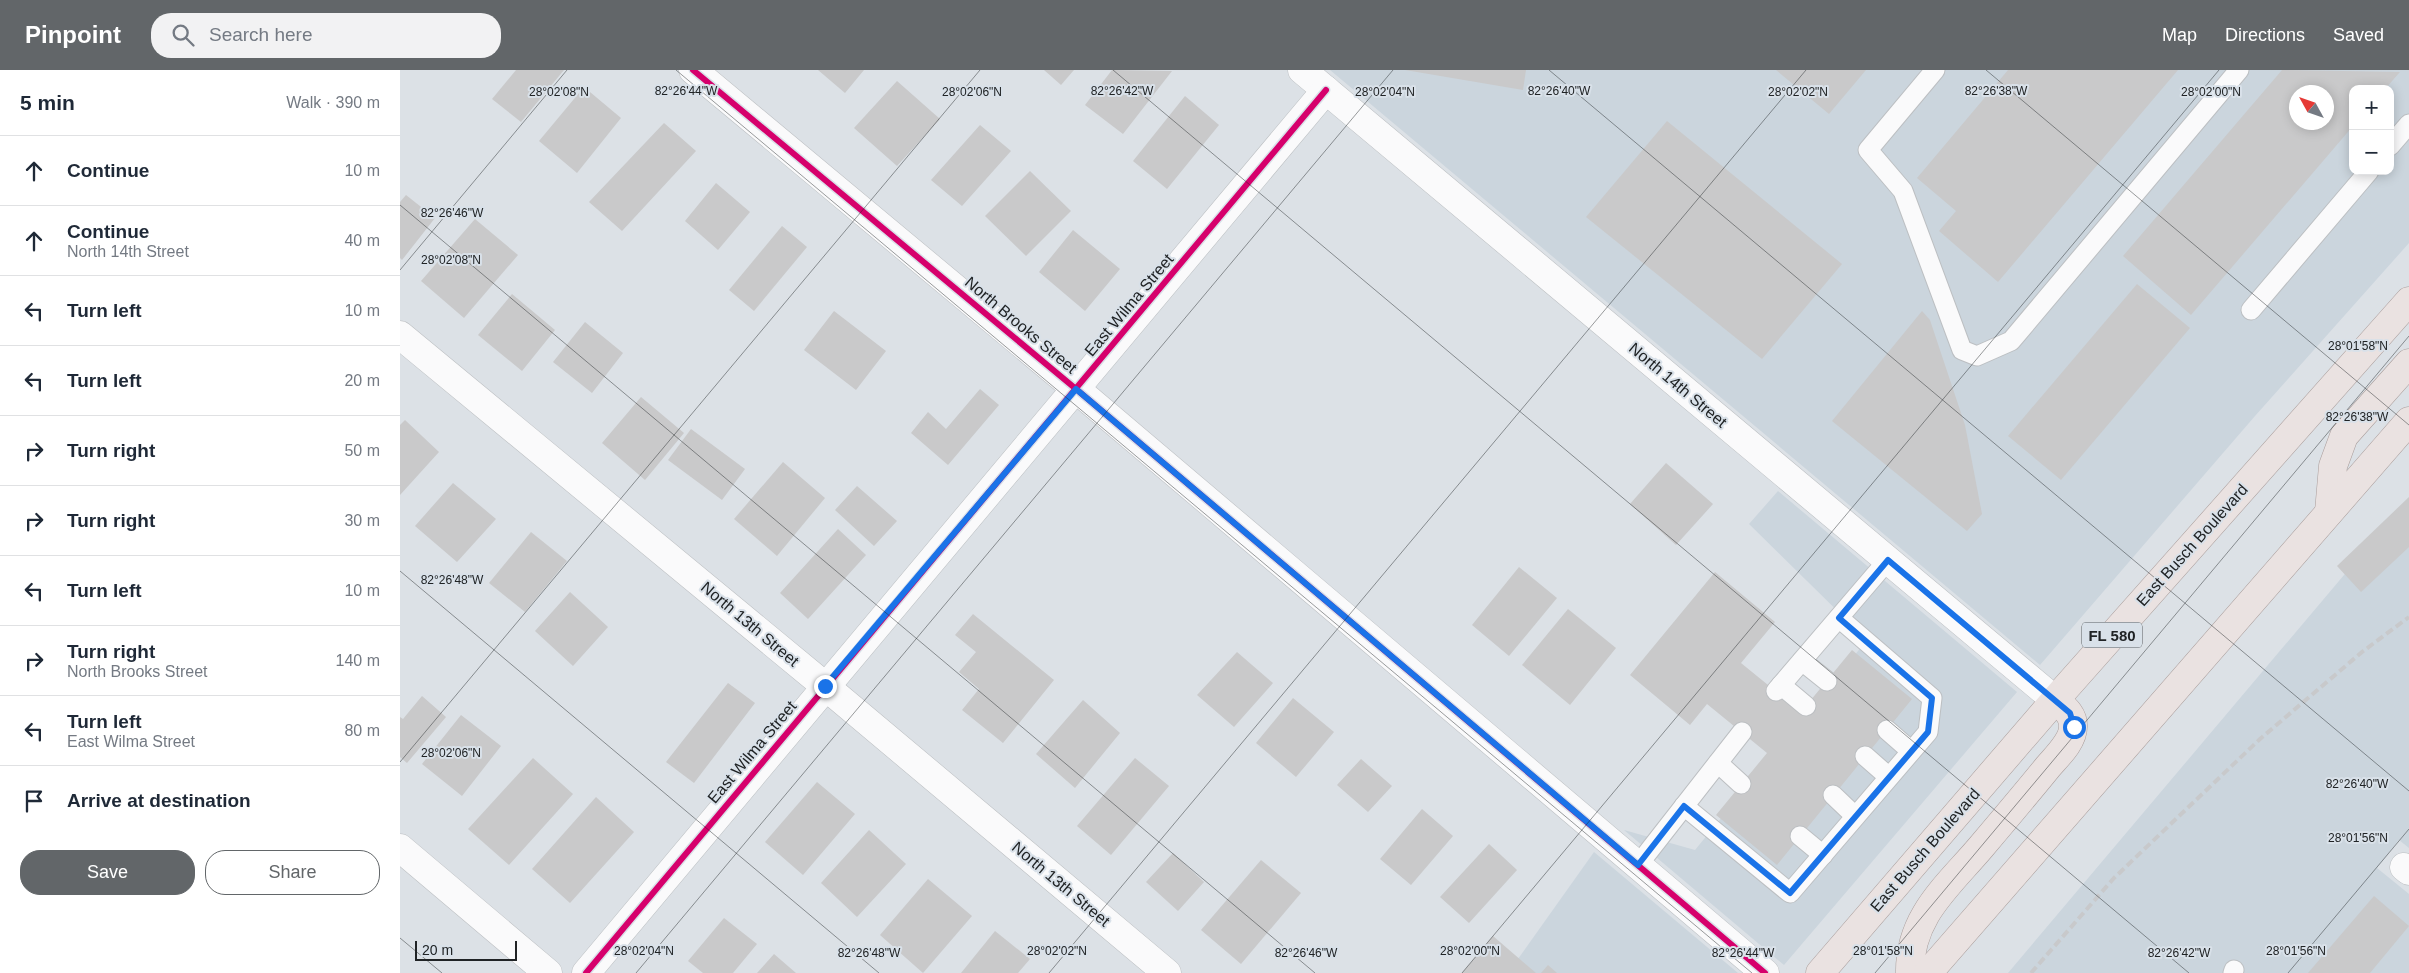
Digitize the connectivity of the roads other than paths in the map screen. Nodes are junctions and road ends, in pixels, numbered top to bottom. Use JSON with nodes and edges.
{"nodes":[{"id":1,"x":693,"y":70,"type":"edge"},
{"id":2,"x":1302,"y":70,"type":"edge"},
{"id":3,"x":1935,"y":70,"type":"edge"},
{"id":4,"x":2239,"y":70,"type":"edge"},
{"id":5,"x":1326,"y":90,"type":"junction"},
{"id":6,"x":2409,"y":124,"type":"edge"},
{"id":7,"x":2394,"y":141,"type":"edge"},
{"id":8,"x":2366,"y":175,"type":"edge"},
{"id":9,"x":2409,"y":301,"type":"edge"},
{"id":10,"x":2251,"y":310,"type":"dead end"},
{"id":11,"x":400,"y":335,"type":"edge"},
{"id":12,"x":2409,"y":363,"type":"edge"},
{"id":13,"x":1076,"y":389,"type":"junction"},
{"id":14,"x":2409,"y":421,"type":"edge"},
{"id":15,"x":2328,"y":512,"type":"junction"},
{"id":16,"x":1888,"y":560,"type":"junction"},
{"id":17,"x":1839,"y":618,"type":"junction"},
{"id":18,"x":1802,"y":660,"type":"junction"},
{"id":19,"x":1827,"y":681,"type":"dead end"},
{"id":20,"x":825,"y":686,"type":"junction"},
{"id":21,"x":2054,"y":700,"type":"junction"},
{"id":22,"x":1806,"y":706,"type":"dead end"},
{"id":23,"x":1887,"y":730,"type":"dead end"},
{"id":24,"x":1742,"y":732,"type":"dead end"},
{"id":25,"x":1911,"y":750,"type":"junction"},
{"id":26,"x":1865,"y":756,"type":"dead end"},
{"id":27,"x":1718,"y":763,"type":"junction"},
{"id":28,"x":1889,"y":777,"type":"junction"},
{"id":29,"x":1742,"y":784,"type":"dead end"},
{"id":30,"x":1833,"y":795,"type":"dead end"},
{"id":31,"x":1684,"y":806,"type":"junction"},
{"id":32,"x":1856,"y":816,"type":"junction"},
{"id":33,"x":1800,"y":836,"type":"dead end"},
{"id":34,"x":400,"y":848,"type":"edge"},
{"id":35,"x":1823,"y":855,"type":"junction"},
{"id":36,"x":1638,"y":865,"type":"junction"},
{"id":37,"x":548,"y":973,"type":"edge"},
{"id":38,"x":586,"y":973,"type":"edge"},
{"id":39,"x":1167,"y":973,"type":"edge"},
{"id":40,"x":1765,"y":973,"type":"edge"},
{"id":41,"x":1820,"y":973,"type":"edge"},
{"id":42,"x":1910,"y":973,"type":"edge"},
{"id":43,"x":1928,"y":973,"type":"edge"}],
"edges":[{"from":1,"to":13,"type":"street","name":"North Brooks Street"},
{"from":2,"to":5,"type":"street","name":"North 14th Street"},
{"from":3,"to":4,"type":"lane"},
{"from":5,"to":13,"type":"street","name":"East Wilma Street"},
{"from":5,"to":16,"type":"street","name":"North 14th Street"},
{"from":6,"to":7,"type":"lane"},
{"from":8,"to":10,"type":"lane"},
{"from":9,"to":21,"type":"main road","name":"East Busch Boulevard","number":"FL 580"},
{"from":11,"to":20,"type":"street","name":"North 13th Street"},
{"from":12,"to":15,"type":"main road"},
{"from":13,"to":20,"type":"street","name":"East Wilma Street"},
{"from":13,"to":36,"type":"street","name":"North Brooks Street"},
{"from":14,"to":15,"type":"main road"},
{"from":15,"to":43,"type":"main road"},
{"from":16,"to":17,"type":"lane"},
{"from":16,"to":21,"type":"street","name":"North 14th Street"},
{"from":17,"to":18,"type":"lane"},
{"from":17,"to":25,"type":"lane"},
{"from":18,"to":19,"type":"lane"},
{"from":18,"to":22,"type":"lane"},
{"from":20,"to":38,"type":"street","name":"East Wilma Street"},
{"from":20,"to":39,"type":"street","name":"North 13th Street"},
{"from":21,"to":41,"type":"main road","name":"East Busch Boulevard","number":"FL 580"},
{"from":21,"to":42,"type":"main road"},
{"from":23,"to":25,"type":"lane"},
{"from":24,"to":27,"type":"lane"},
{"from":25,"to":28,"type":"lane"},
{"from":26,"to":28,"type":"lane"},
{"from":27,"to":29,"type":"lane"},
{"from":27,"to":31,"type":"lane"},
{"from":28,"to":32,"type":"lane"},
{"from":30,"to":32,"type":"lane"},
{"from":31,"to":35,"type":"lane"},
{"from":31,"to":36,"type":"lane"},
{"from":32,"to":35,"type":"lane"},
{"from":33,"to":35,"type":"lane"},
{"from":34,"to":37,"type":"street"},
{"from":36,"to":40,"type":"street","name":"North Brooks Street"}]}
